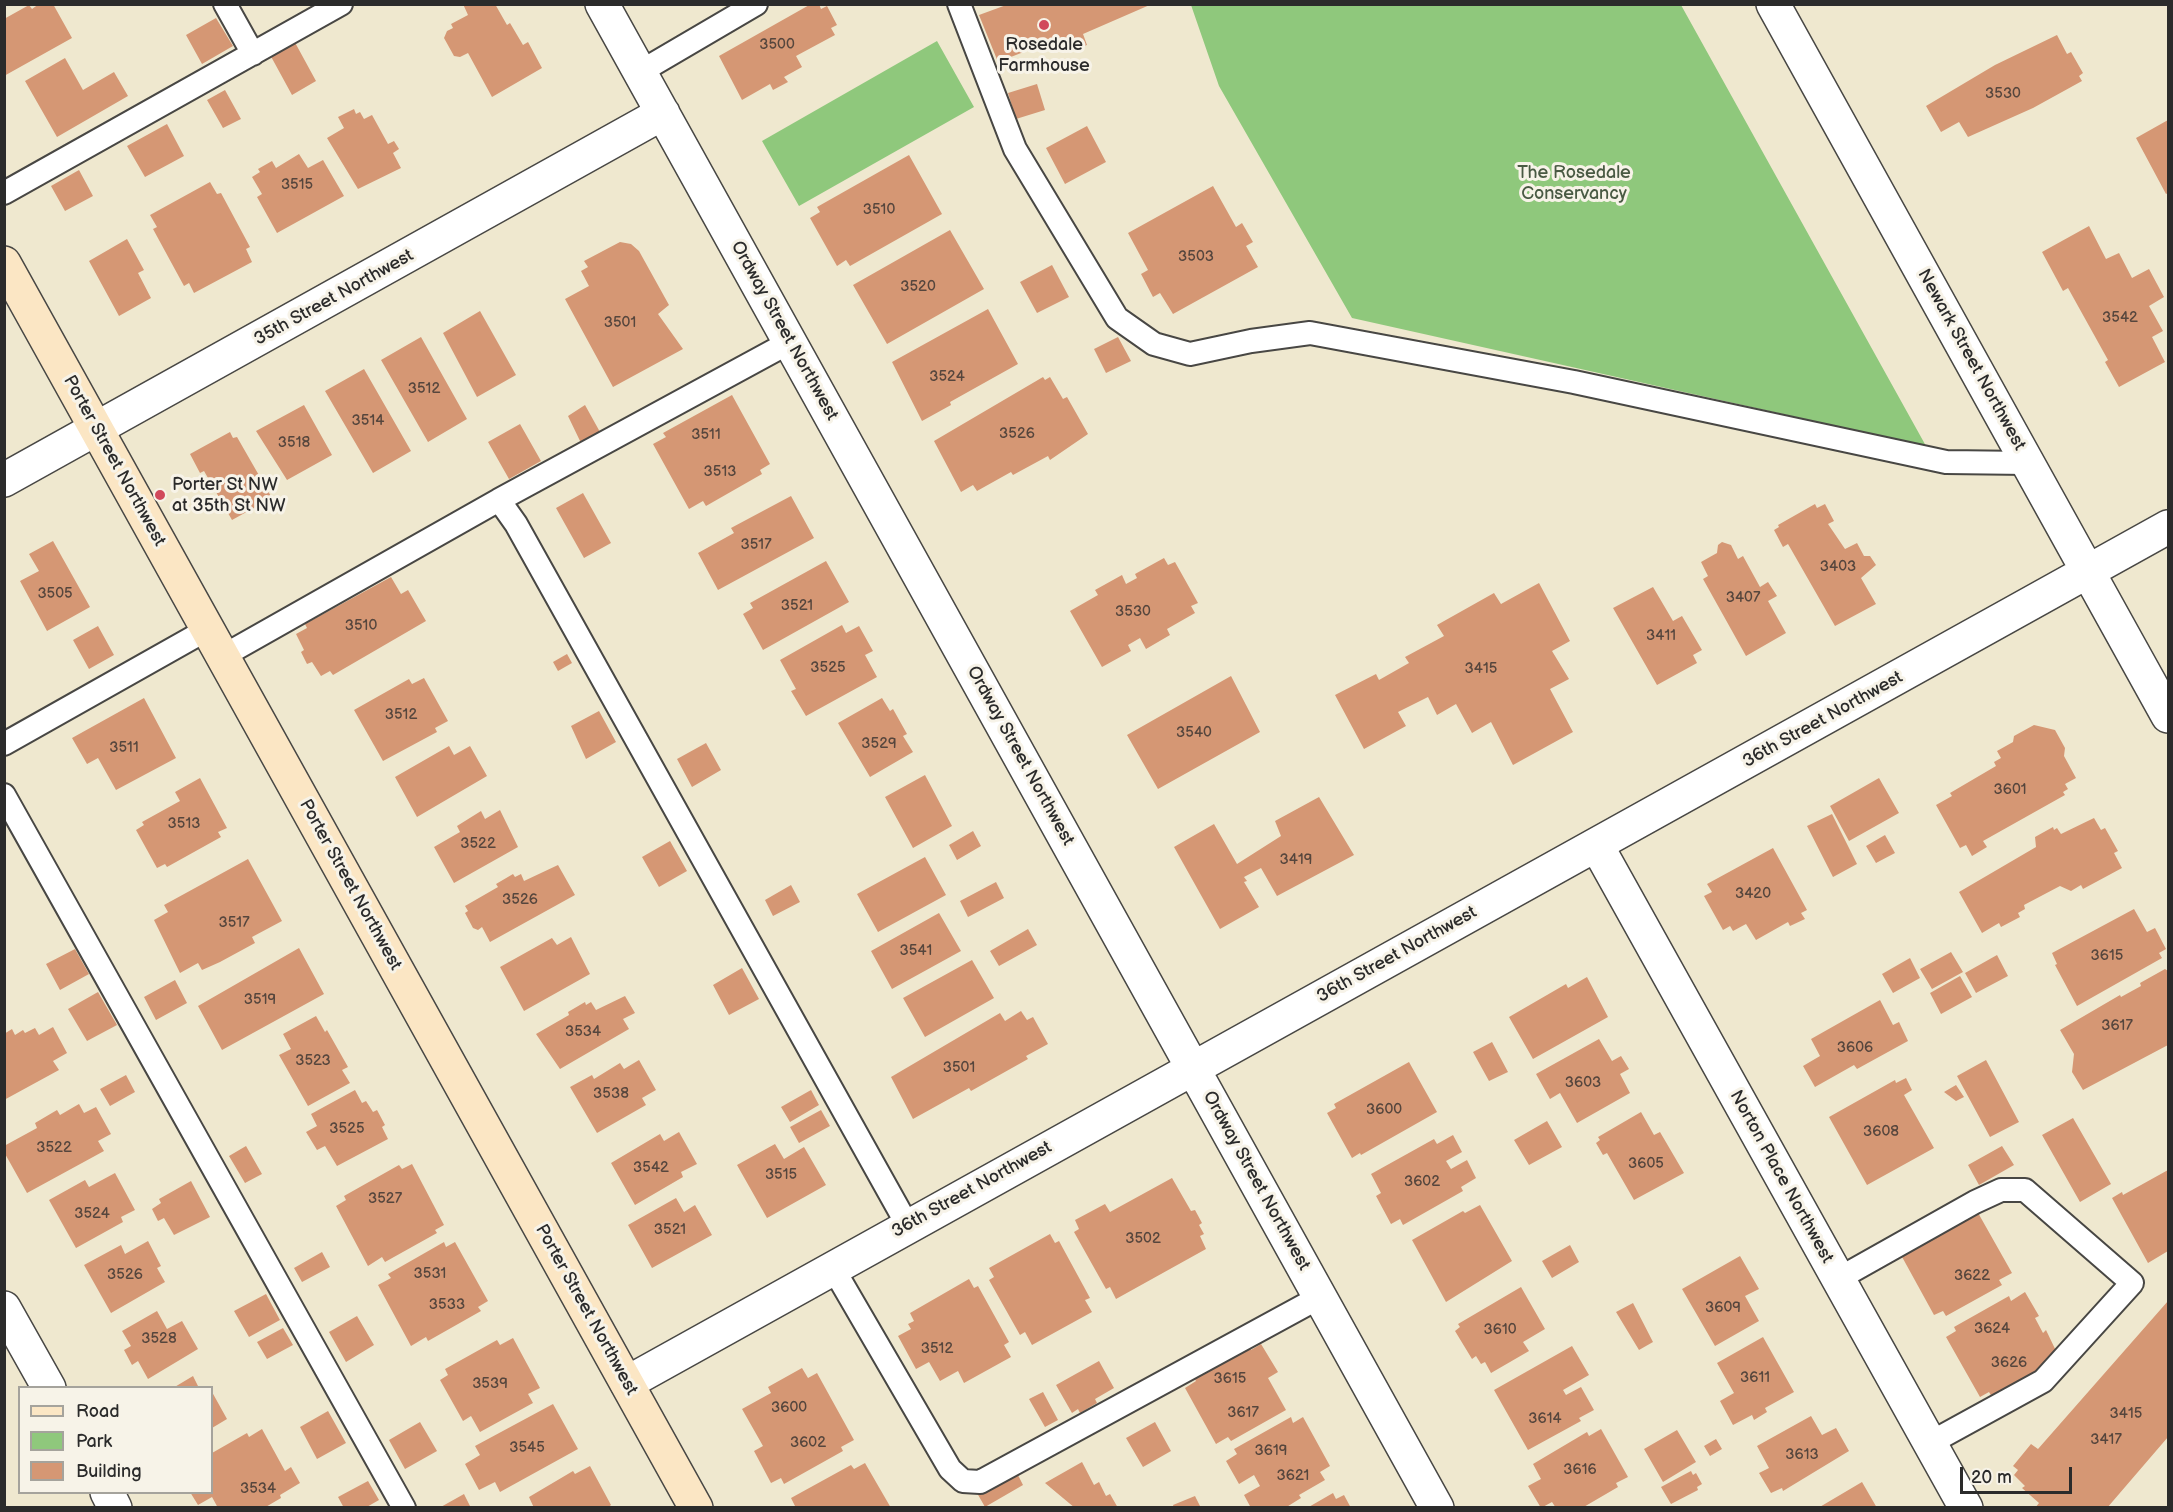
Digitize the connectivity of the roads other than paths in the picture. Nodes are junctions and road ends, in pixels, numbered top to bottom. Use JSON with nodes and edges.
{"nodes":[{"id":1,"x":225,"y":4,"type":"edge"},
{"id":2,"x":341,"y":4,"type":"edge"},
{"id":3,"x":602,"y":4,"type":"edge"},
{"id":4,"x":756,"y":4,"type":"edge"},
{"id":5,"x":959,"y":4,"type":"edge"},
{"id":6,"x":1773,"y":4,"type":"edge"},
{"id":7,"x":253,"y":54,"type":"junction"},
{"id":8,"x":640,"y":72,"type":"junction"},
{"id":9,"x":663,"y":113,"type":"junction"},
{"id":10,"x":4,"y":193,"type":"edge"},
{"id":11,"x":4,"y":263,"type":"edge"},
{"id":12,"x":790,"y":342,"type":"junction"},
{"id":13,"x":97,"y":430,"type":"junction"},
{"id":14,"x":2028,"y":463,"type":"junction"},
{"id":15,"x":4,"y":480,"type":"edge"},
{"id":16,"x":499,"y":500,"type":"junction"},
{"id":17,"x":2169,"y":527,"type":"edge"},
{"id":18,"x":2088,"y":571,"type":"junction"},
{"id":19,"x":215,"y":642,"type":"junction"},
{"id":20,"x":2169,"y":716,"type":"edge"},
{"id":21,"x":4,"y":744,"type":"edge"},
{"id":22,"x":4,"y":795,"type":"edge"},
{"id":23,"x":1597,"y":846,"type":"junction"},
{"id":24,"x":1192,"y":1067,"type":"junction"},
{"id":25,"x":908,"y":1226,"type":"junction"},
{"id":26,"x":833,"y":1268,"type":"junction"},
{"id":27,"x":1838,"y":1279,"type":"junction"},
{"id":28,"x":1320,"y":1297,"type":"junction"},
{"id":29,"x":4,"y":1308,"type":"edge"},
{"id":30,"x":627,"y":1383,"type":"junction"},
{"id":31,"x":48,"y":1386,"type":"edge"},
{"id":32,"x":1930,"y":1443,"type":"junction"},
{"id":33,"x":108,"y":1494,"type":"edge"},
{"id":34,"x":115,"y":1508,"type":"edge"},
{"id":35,"x":404,"y":1508,"type":"edge"},
{"id":36,"x":696,"y":1508,"type":"edge"},
{"id":37,"x":1437,"y":1508,"type":"edge"},
{"id":38,"x":1966,"y":1508,"type":"edge"}],
"edges":[{"from":1,"to":7,"type":"lane"},
{"from":2,"to":7,"type":"lane"},
{"from":3,"to":8,"type":"street","name":"Ordway Street Northwest"},
{"from":4,"to":8,"type":"lane"},
{"from":5,"to":14,"type":"lane"},
{"from":6,"to":14,"type":"street","name":"Newark Street Northwest"},
{"from":7,"to":10,"type":"lane"},
{"from":8,"to":9,"type":"street","name":"Ordway Street Northwest"},
{"from":9,"to":12,"type":"street","name":"Ordway Street Northwest"},
{"from":9,"to":13,"type":"street","name":"35th Street Northwest"},
{"from":11,"to":13,"type":"street","name":"Porter Street Northwest"},
{"from":12,"to":16,"type":"lane"},
{"from":12,"to":24,"type":"street","name":"Ordway Street Northwest"},
{"from":13,"to":15,"type":"street","name":"35th Street Northwest"},
{"from":13,"to":19,"type":"street","name":"Porter Street Northwest"},
{"from":14,"to":18,"type":"street","name":"Newark Street Northwest"},
{"from":16,"to":19,"type":"lane"},
{"from":16,"to":25,"type":"lane"},
{"from":17,"to":18,"type":"street","name":"36th Street Northwest"},
{"from":18,"to":20,"type":"street","name":"Newark Street Northwest"},
{"from":18,"to":23,"type":"street","name":"36th Street Northwest"},
{"from":19,"to":21,"type":"lane"},
{"from":19,"to":30,"type":"street","name":"Porter Street Northwest"},
{"from":22,"to":35,"type":"lane"},
{"from":23,"to":24,"type":"street","name":"36th Street Northwest"},
{"from":23,"to":27,"type":"street","name":"Norton Place Northwest"},
{"from":24,"to":25,"type":"street","name":"36th Street Northwest"},
{"from":24,"to":28,"type":"street","name":"Ordway Street Northwest"},
{"from":25,"to":26,"type":"street","name":"36th Street Northwest"},
{"from":26,"to":28,"type":"lane"},
{"from":26,"to":30,"type":"street","name":"36th Street Northwest"},
{"from":27,"to":32,"type":"street","name":"Norton Place Northwest"},
{"from":27,"to":32,"type":"lane"},
{"from":28,"to":37,"type":"street","name":"Ordway Street Northwest"},
{"from":29,"to":31,"type":"street"},
{"from":30,"to":36,"type":"street","name":"Porter Street Northwest"},
{"from":32,"to":38,"type":"street","name":"Norton Place Northwest"},
{"from":33,"to":34,"type":"street"}]}
